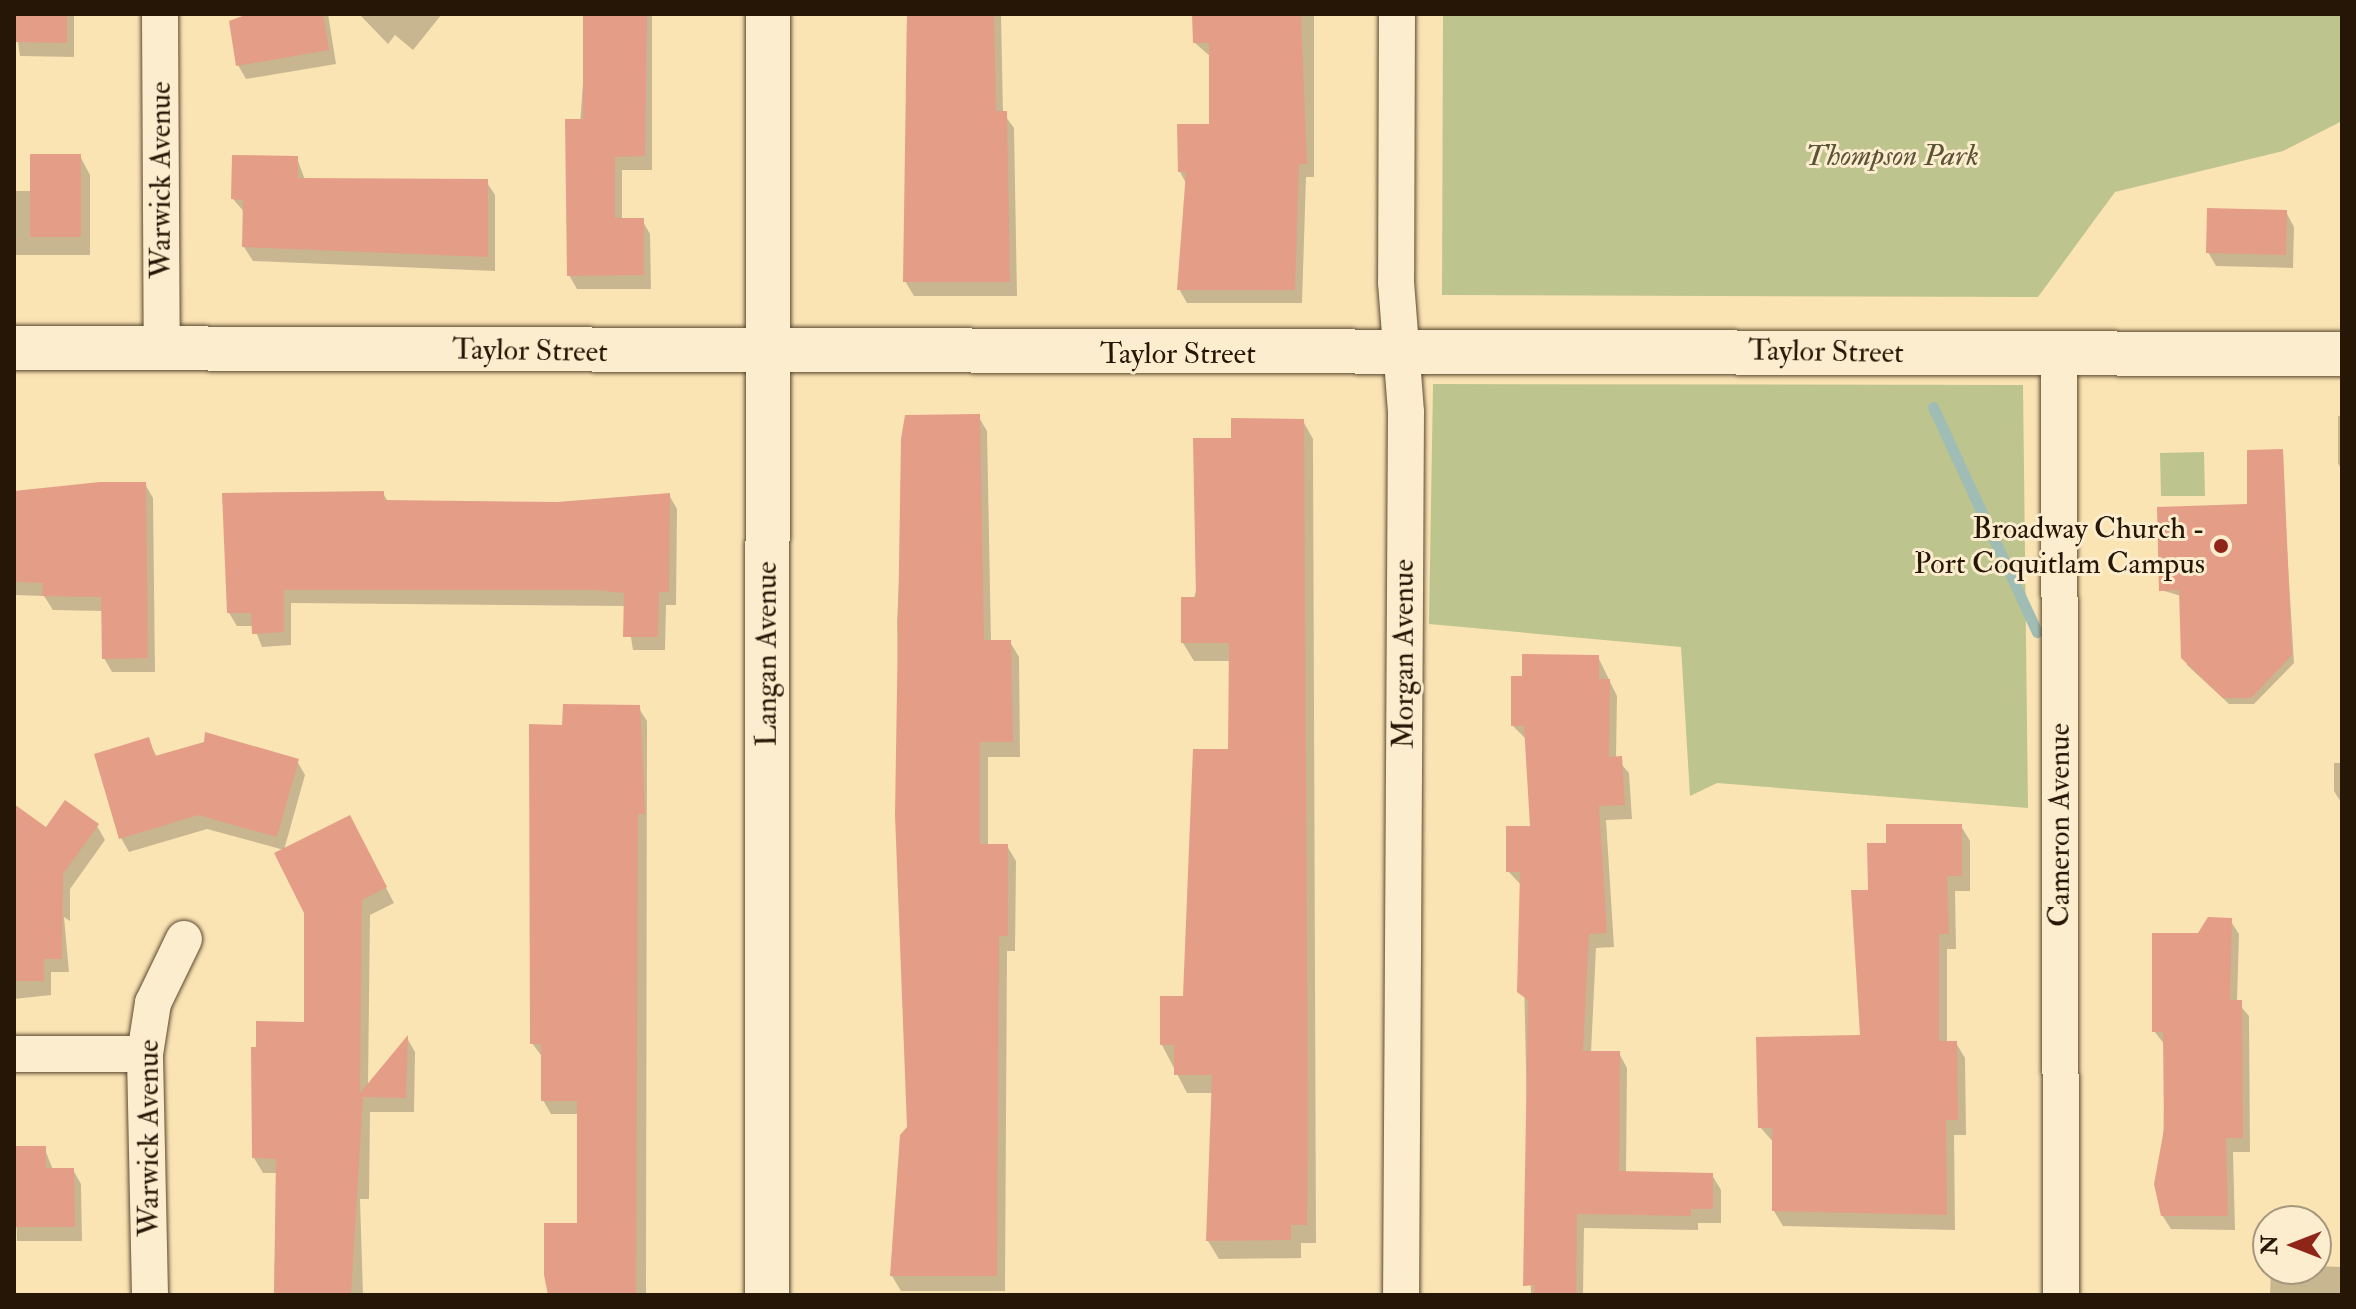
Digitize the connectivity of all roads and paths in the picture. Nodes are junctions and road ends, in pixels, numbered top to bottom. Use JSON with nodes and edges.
{"nodes":[{"id":1,"x":160,"y":14,"type":"edge"},
{"id":2,"x":768,"y":14,"type":"edge"},
{"id":3,"x":1397,"y":14,"type":"edge"},
{"id":4,"x":162,"y":347,"type":"junction"},
{"id":5,"x":14,"y":348,"type":"edge"},
{"id":6,"x":767,"y":354,"type":"junction"},
{"id":7,"x":2342,"y":354,"type":"edge"},
{"id":8,"x":1401,"y":355,"type":"junction"},
{"id":9,"x":2059,"y":355,"type":"junction"},
{"id":10,"x":184,"y":939,"type":"dead end"},
{"id":11,"x":14,"y":1054,"type":"edge"},
{"id":12,"x":145,"y":1054,"type":"junction"},
{"id":13,"x":150,"y":1295,"type":"edge"},
{"id":14,"x":767,"y":1295,"type":"edge"},
{"id":15,"x":1401,"y":1295,"type":"edge"},
{"id":16,"x":2061,"y":1295,"type":"edge"}],
"edges":[{"from":1,"to":4,"type":"street","name":"Warwick Avenue"},
{"from":2,"to":6,"type":"street","name":"Langan Avenue"},
{"from":3,"to":8,"type":"street","name":"Morgan Avenue"},
{"from":4,"to":5,"type":"street","name":"Taylor Street"},
{"from":4,"to":6,"type":"street","name":"Taylor Street"},
{"from":6,"to":8,"type":"street","name":"Taylor Street"},
{"from":6,"to":14,"type":"street","name":"Langan Avenue"},
{"from":7,"to":9,"type":"street","name":"Taylor Street"},
{"from":8,"to":9,"type":"street","name":"Taylor Street"},
{"from":8,"to":15,"type":"street","name":"Morgan Avenue"},
{"from":9,"to":16,"type":"street","name":"Cameron Avenue"},
{"from":10,"to":12,"type":"street","name":"Warwick Avenue"},
{"from":11,"to":12,"type":"street"},
{"from":12,"to":13,"type":"street","name":"Warwick Avenue"}]}
